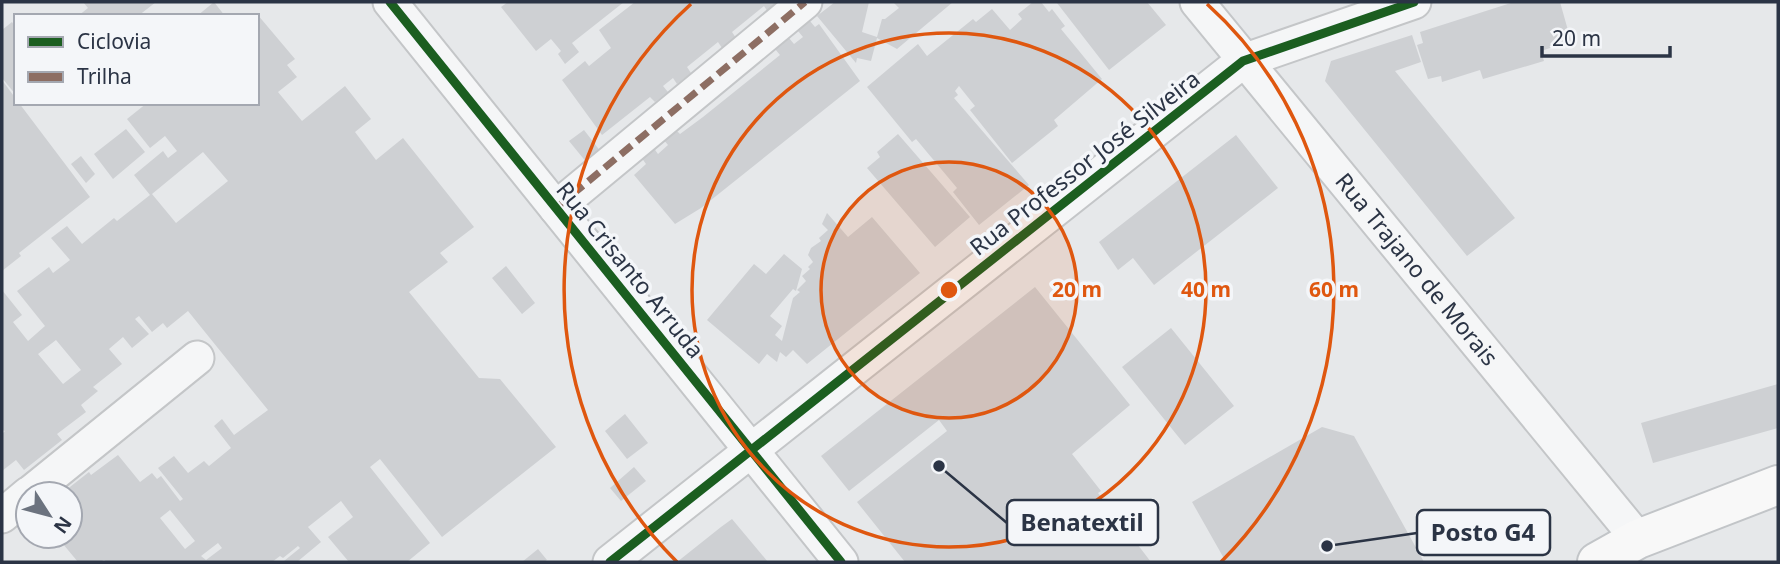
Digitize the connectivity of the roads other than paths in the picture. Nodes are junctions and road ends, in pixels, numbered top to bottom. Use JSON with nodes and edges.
{"nodes":[{"id":1,"x":390,"y":2,"type":"edge"},
{"id":2,"x":804,"y":2,"type":"edge"},
{"id":3,"x":1197,"y":2,"type":"edge"},
{"id":4,"x":1414,"y":2,"type":"edge"},
{"id":5,"x":1244,"y":61,"type":"junction"},
{"id":6,"x":556,"y":208,"type":"junction"},
{"id":7,"x":197,"y":358,"type":"dead end"},
{"id":8,"x":752,"y":452,"type":"junction"},
{"id":9,"x":45,"y":480,"type":"edge"},
{"id":10,"x":1778,"y":485,"type":"edge"},
{"id":11,"x":1638,"y":539,"type":"junction"},
{"id":12,"x":610,"y":562,"type":"edge"},
{"id":13,"x":841,"y":562,"type":"edge"},
{"id":14,"x":1597,"y":562,"type":"edge"}],
"edges":[{"from":1,"to":6,"type":"street","name":"Rua Crisanto Arruda"},
{"from":2,"to":6,"type":"street"},
{"from":3,"to":5,"type":"street","name":"Rua Trajano de Morais"},
{"from":4,"to":5,"type":"street","name":"Rua Professor José Silveira"},
{"from":5,"to":8,"type":"street","name":"Rua Professor José Silveira"},
{"from":5,"to":11,"type":"street","name":"Rua Trajano de Morais"},
{"from":6,"to":8,"type":"street","name":"Rua Crisanto Arruda"},
{"from":7,"to":9,"type":"street"},
{"from":8,"to":12,"type":"street","name":"Rua Professor José Silveira"},
{"from":8,"to":13,"type":"street","name":"Rua Crisanto Arruda"},
{"from":10,"to":11,"type":"main road"},
{"from":11,"to":14,"type":"main road"}]}
